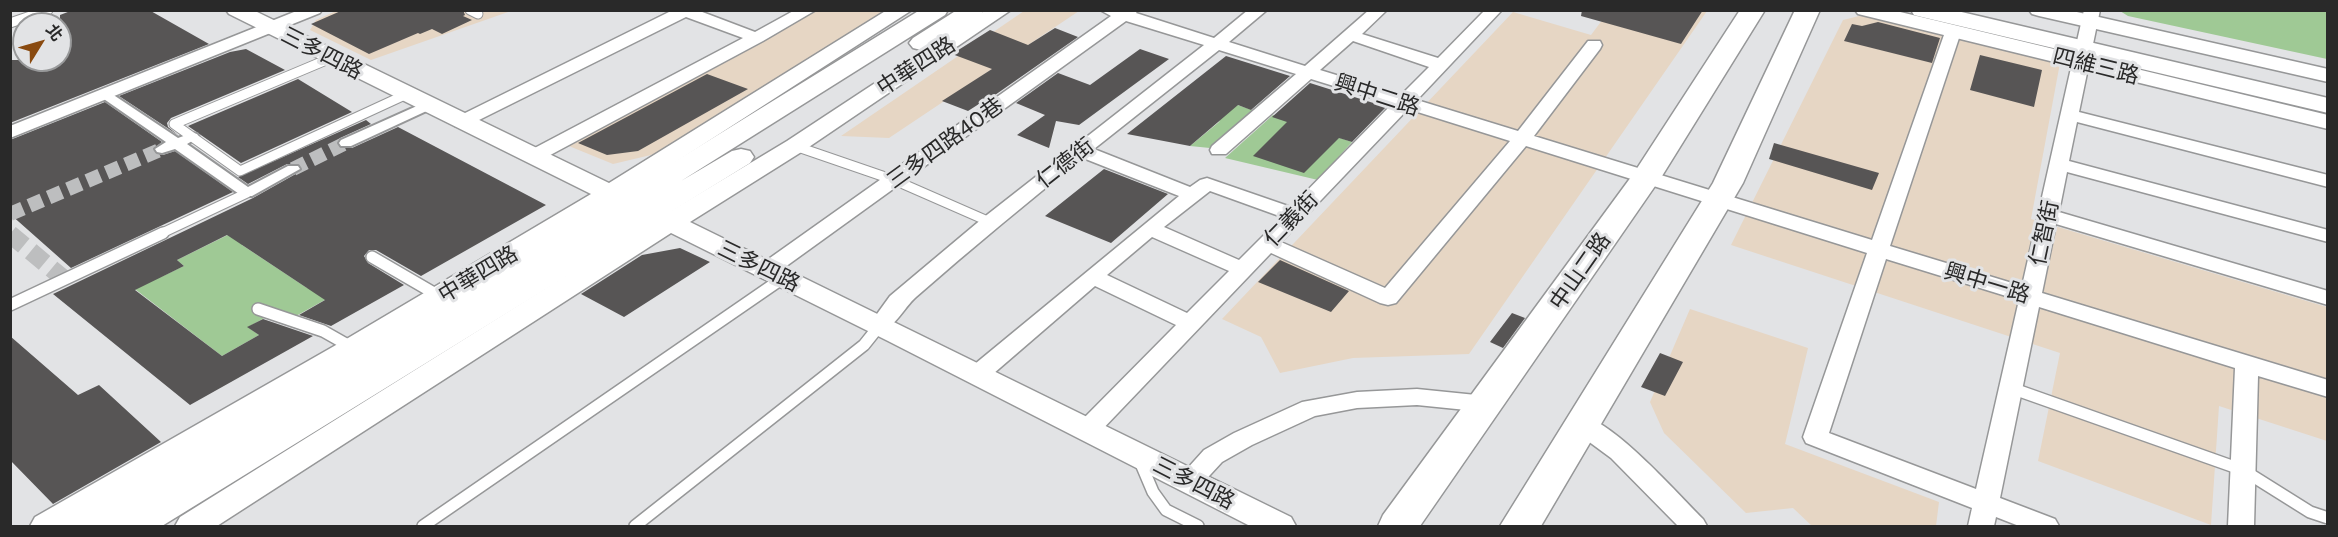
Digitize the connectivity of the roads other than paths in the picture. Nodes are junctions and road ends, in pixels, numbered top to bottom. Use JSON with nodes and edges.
{"nodes":[{"id":1,"x":236,"y":10,"type":"edge"},
{"id":2,"x":314,"y":10,"type":"edge"},
{"id":3,"x":808,"y":10,"type":"edge"},
{"id":4,"x":902,"y":10,"type":"edge"},
{"id":5,"x":937,"y":10,"type":"edge"},
{"id":6,"x":973,"y":10,"type":"edge"},
{"id":7,"x":1001,"y":10,"type":"edge"},
{"id":8,"x":1258,"y":10,"type":"edge"},
{"id":9,"x":1378,"y":10,"type":"edge"},
{"id":10,"x":1494,"y":10,"type":"edge"},
{"id":11,"x":1753,"y":10,"type":"edge"},
{"id":12,"x":1808,"y":10,"type":"edge"},
{"id":13,"x":1865,"y":10,"type":"edge"},
{"id":14,"x":1922,"y":10,"type":"edge"},
{"id":15,"x":1986,"y":10,"type":"edge"},
{"id":16,"x":2039,"y":10,"type":"edge"},
{"id":17,"x":43,"y":11,"type":"edge"},
{"id":18,"x":685,"y":11,"type":"edge"},
{"id":19,"x":1120,"y":12,"type":"edge"},
{"id":20,"x":10,"y":23,"type":"edge"},
{"id":21,"x":272,"y":27,"type":"junction"},
{"id":22,"x":1953,"y":32,"type":"junction"},
{"id":23,"x":1350,"y":35,"type":"junction"},
{"id":24,"x":2086,"y":35,"type":"edge"},
{"id":25,"x":757,"y":38,"type":"junction"},
{"id":26,"x":1215,"y":45,"type":"junction"},
{"id":27,"x":1594,"y":45,"type":"dead end"},
{"id":28,"x":331,"y":58,"type":"junction"},
{"id":29,"x":1441,"y":64,"type":"junction"},
{"id":30,"x":1308,"y":73,"type":"junction"},
{"id":31,"x":2328,"y":76,"type":"edge"},
{"id":32,"x":2328,"y":90,"type":"edge"},
{"id":33,"x":106,"y":94,"type":"junction"},
{"id":34,"x":407,"y":94,"type":"junction"},
{"id":35,"x":1403,"y":103,"type":"junction"},
{"id":36,"x":428,"y":105,"type":"junction"},
{"id":37,"x":2328,"y":106,"type":"edge"},
{"id":38,"x":2069,"y":115,"type":"junction"},
{"id":39,"x":461,"y":122,"type":"junction"},
{"id":40,"x":2328,"y":122,"type":"edge"},
{"id":41,"x":10,"y":132,"type":"edge"},
{"id":42,"x":192,"y":137,"type":"junction"},
{"id":43,"x":1521,"y":140,"type":"junction"},
{"id":44,"x":176,"y":143,"type":"junction"},
{"id":45,"x":346,"y":143,"type":"tunnel mouth"},
{"id":46,"x":795,"y":146,"type":"junction"},
{"id":47,"x":162,"y":149,"type":"tunnel mouth"},
{"id":48,"x":1081,"y":150,"type":"junction"},
{"id":49,"x":1219,"y":150,"type":"dead end"},
{"id":50,"x":534,"y":156,"type":"junction"},
{"id":51,"x":2059,"y":164,"type":"junction"},
{"id":52,"x":293,"y":169,"type":"tunnel mouth"},
{"id":53,"x":1647,"y":176,"type":"junction"},
{"id":54,"x":894,"y":180,"type":"junction"},
{"id":55,"x":2328,"y":181,"type":"edge"},
{"id":56,"x":1200,"y":190,"type":"junction"},
{"id":57,"x":247,"y":193,"type":"junction"},
{"id":58,"x":1719,"y":199,"type":"junction"},
{"id":59,"x":640,"y":207,"type":"junction"},
{"id":60,"x":1295,"y":215,"type":"junction"},
{"id":61,"x":2048,"y":215,"type":"junction"},
{"id":62,"x":990,"y":222,"type":"junction"},
{"id":63,"x":1150,"y":228,"type":"junction"},
{"id":64,"x":2328,"y":236,"type":"edge"},
{"id":65,"x":1267,"y":243,"type":"junction"},
{"id":66,"x":1879,"y":249,"type":"junction"},
{"id":67,"x":372,"y":257,"type":"dead end"},
{"id":68,"x":1242,"y":269,"type":"junction"},
{"id":69,"x":775,"y":274,"type":"junction"},
{"id":70,"x":1092,"y":277,"type":"junction"},
{"id":71,"x":440,"y":296,"type":"junction"},
{"id":72,"x":2031,"y":296,"type":"junction"},
{"id":73,"x":2328,"y":298,"type":"edge"},
{"id":74,"x":10,"y":305,"type":"edge"},
{"id":75,"x":258,"y":309,"type":"dead end"},
{"id":76,"x":1190,"y":323,"type":"junction"},
{"id":77,"x":880,"y":325,"type":"junction"},
{"id":78,"x":353,"y":348,"type":"junction"},
{"id":79,"x":2247,"y":363,"type":"junction"},
{"id":80,"x":978,"y":374,"type":"junction"},
{"id":81,"x":2011,"y":388,"type":"junction"},
{"id":82,"x":2328,"y":389,"type":"edge"},
{"id":83,"x":1486,"y":404,"type":"junction"},
{"id":84,"x":1582,"y":424,"type":"junction"},
{"id":85,"x":1088,"y":429,"type":"junction"},
{"id":86,"x":1137,"y":453,"type":"junction"},
{"id":87,"x":2243,"y":470,"type":"junction"},
{"id":88,"x":1190,"y":480,"type":"junction"},
{"id":89,"x":1983,"y":515,"type":"edge"},
{"id":90,"x":2328,"y":518,"type":"edge"},
{"id":91,"x":47,"y":526,"type":"edge"},
{"id":92,"x":85,"y":526,"type":"edge"},
{"id":93,"x":133,"y":526,"type":"edge"},
{"id":94,"x":192,"y":526,"type":"edge"},
{"id":95,"x":423,"y":526,"type":"edge"},
{"id":96,"x":635,"y":526,"type":"edge"},
{"id":97,"x":1198,"y":526,"type":"edge"},
{"id":98,"x":1279,"y":526,"type":"edge"},
{"id":99,"x":1398,"y":526,"type":"edge"},
{"id":100,"x":1520,"y":526,"type":"edge"},
{"id":101,"x":1694,"y":526,"type":"edge"},
{"id":102,"x":2046,"y":526,"type":"edge"},
{"id":103,"x":2241,"y":526,"type":"edge"}],
"edges":[{"from":1,"to":21,"type":"street","name":"三多四路"},
{"from":2,"to":21,"type":"street"},
{"from":3,"to":25,"type":"street"},
{"from":4,"to":59,"type":"street","name":"中華四路"},
{"from":5,"to":59,"type":"main road","name":"中華四路"},
{"from":6,"to":59,"type":"main road","name":"中華四路"},
{"from":7,"to":46,"type":"street","name":"中華四路"},
{"from":8,"to":26,"type":"street","name":"仁德街"},
{"from":9,"to":23,"type":"street"},
{"from":10,"to":29,"type":"street","name":"仁義街"},
{"from":11,"to":53,"type":"main road","name":"中山二路"},
{"from":12,"to":58,"type":"main road"},
{"from":13,"to":22,"type":"street","name":"四維三路"},
{"from":14,"to":24,"type":"main road","name":"四維三路"},
{"from":15,"to":24,"type":"main road","name":"四維三路"},
{"from":16,"to":24,"type":"street","name":"四維三路"},
{"from":17,"to":20,"type":"lane"},
{"from":18,"to":25,"type":"street"},
{"from":18,"to":39,"type":"street"},
{"from":19,"to":26,"type":"street","name":"興中二路"},
{"from":19,"to":54,"type":"street","name":"三多四路40巷"},
{"from":21,"to":28,"type":"street","name":"三多四路"},
{"from":21,"to":33,"type":"street"},
{"from":22,"to":24,"type":"street","name":"四維三路"},
{"from":22,"to":66,"type":"street"},
{"from":23,"to":29,"type":"street"},
{"from":23,"to":30,"type":"street"},
{"from":24,"to":31,"type":"street","name":"四維三路"},
{"from":24,"to":32,"type":"main road","name":"四維三路"},
{"from":24,"to":37,"type":"main road","name":"四維三路"},
{"from":24,"to":38,"type":"street","name":"仁智街"},
{"from":24,"to":40,"type":"street","name":"四維三路"},
{"from":25,"to":50,"type":"street"},
{"from":26,"to":30,"type":"street","name":"興中二路"},
{"from":26,"to":48,"type":"street","name":"仁德街"},
{"from":27,"to":43,"type":"street"},
{"from":28,"to":34,"type":"street","name":"三多四路"},
{"from":28,"to":42,"type":"lane"},
{"from":29,"to":35,"type":"street","name":"仁義街"},
{"from":30,"to":35,"type":"street","name":"興中二路"},
{"from":30,"to":49,"type":"street"},
{"from":33,"to":41,"type":"street"},
{"from":33,"to":44,"type":"street"},
{"from":34,"to":36,"type":"street","name":"三多四路"},
{"from":34,"to":42,"type":"lane"},
{"from":35,"to":43,"type":"street","name":"興中二路"},
{"from":35,"to":60,"type":"street","name":"仁義街"},
{"from":36,"to":39,"type":"street","name":"三多四路"},
{"from":36,"to":45,"type":"street"},
{"from":38,"to":51,"type":"street","name":"仁智街"},
{"from":38,"to":55,"type":"street"},
{"from":39,"to":50,"type":"street","name":"三多四路"},
{"from":42,"to":44,"type":"street"},
{"from":43,"to":53,"type":"street","name":"興中二路"},
{"from":43,"to":65,"type":"street"},
{"from":44,"to":47,"type":"street"},
{"from":44,"to":57,"type":"street"},
{"from":46,"to":54,"type":"lane"},
{"from":46,"to":59,"type":"street","name":"中華四路"},
{"from":48,"to":56,"type":"street"},
{"from":48,"to":62,"type":"street","name":"仁德街"},
{"from":50,"to":59,"type":"street","name":"三多四路"},
{"from":51,"to":61,"type":"street","name":"仁智街"},
{"from":51,"to":64,"type":"street"},
{"from":52,"to":57,"type":"street"},
{"from":53,"to":58,"type":"street","name":"興中一路"},
{"from":53,"to":83,"type":"main road","name":"中山二路"},
{"from":54,"to":62,"type":"lane"},
{"from":54,"to":69,"type":"street","name":"三多四路40巷"},
{"from":56,"to":60,"type":"street"},
{"from":56,"to":63,"type":"street"},
{"from":57,"to":74,"type":"lane"},
{"from":58,"to":66,"type":"street","name":"興中一路"},
{"from":58,"to":84,"type":"main road"},
{"from":59,"to":69,"type":"street","name":"三多四路"},
{"from":59,"to":71,"type":"street","name":"中華四路"},
{"from":59,"to":92,"type":"main road","name":"中華四路"},
{"from":59,"to":93,"type":"main road","name":"中華四路"},
{"from":59,"to":94,"type":"street","name":"中華四路"},
{"from":60,"to":65,"type":"street","name":"仁義街"},
{"from":61,"to":72,"type":"street","name":"仁智街"},
{"from":61,"to":73,"type":"street"},
{"from":62,"to":77,"type":"street","name":"仁德街"},
{"from":63,"to":68,"type":"street"},
{"from":63,"to":70,"type":"street"},
{"from":65,"to":68,"type":"street","name":"仁義街"},
{"from":66,"to":72,"type":"street","name":"興中一路"},
{"from":66,"to":89,"type":"street"},
{"from":67,"to":71,"type":"lane"},
{"from":68,"to":76,"type":"street","name":"仁義街"},
{"from":69,"to":77,"type":"street","name":"三多四路"},
{"from":69,"to":95,"type":"lane"},
{"from":70,"to":76,"type":"street"},
{"from":70,"to":80,"type":"street"},
{"from":71,"to":78,"type":"street","name":"中華四路"},
{"from":72,"to":79,"type":"street","name":"興中一路"},
{"from":72,"to":81,"type":"street","name":"仁智街"},
{"from":75,"to":78,"type":"lane"},
{"from":76,"to":85,"type":"street","name":"仁義街"},
{"from":77,"to":80,"type":"street","name":"三多四路"},
{"from":77,"to":96,"type":"lane"},
{"from":78,"to":91,"type":"street","name":"中華四路"},
{"from":79,"to":82,"type":"street","name":"興中一路"},
{"from":79,"to":87,"type":"street"},
{"from":80,"to":85,"type":"street","name":"三多四路"},
{"from":81,"to":87,"type":"lane"},
{"from":81,"to":89,"type":"street","name":"仁智街"},
{"from":83,"to":88,"type":"street"},
{"from":83,"to":99,"type":"main road","name":"中山二路"},
{"from":84,"to":100,"type":"main road"},
{"from":84,"to":101,"type":"street"},
{"from":85,"to":86,"type":"street","name":"三多四路"},
{"from":86,"to":88,"type":"street","name":"三多四路"},
{"from":86,"to":97,"type":"lane"},
{"from":87,"to":90,"type":"lane"},
{"from":87,"to":103,"type":"street"},
{"from":88,"to":98,"type":"street","name":"三多四路"},
{"from":89,"to":102,"type":"street"}]}
